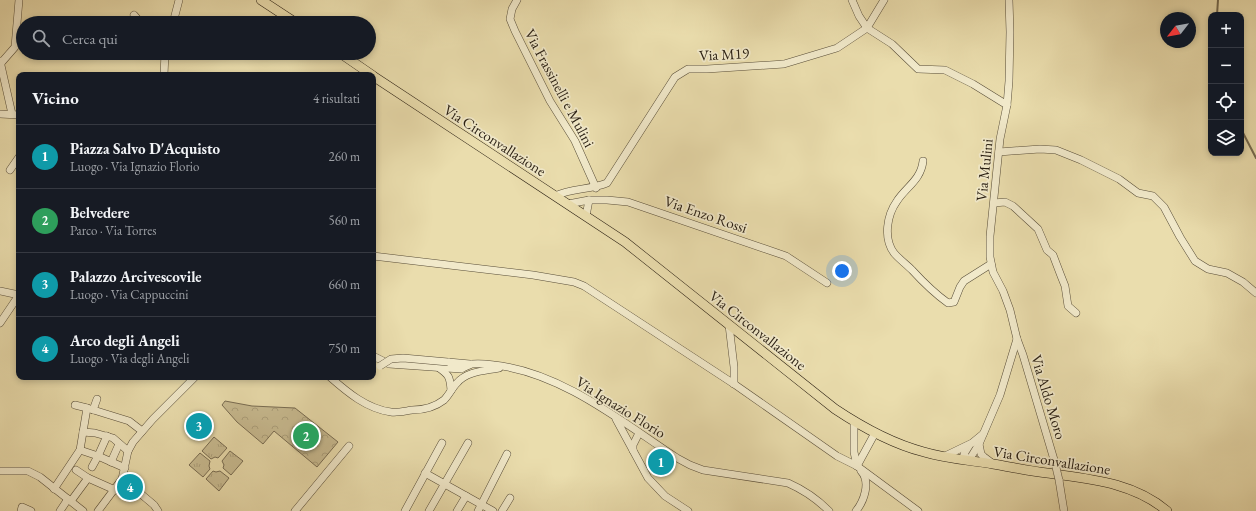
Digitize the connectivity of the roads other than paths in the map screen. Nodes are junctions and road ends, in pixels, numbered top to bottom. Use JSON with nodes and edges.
{"nodes":[{"id":1,"x":19,"y":0,"type":"edge"},
{"id":2,"x":179,"y":0,"type":"edge"},
{"id":3,"x":262,"y":0,"type":"edge"},
{"id":4,"x":517,"y":0,"type":"edge"},
{"id":5,"x":852,"y":0,"type":"edge"},
{"id":6,"x":884,"y":0,"type":"edge"},
{"id":7,"x":1009,"y":0,"type":"edge"},
{"id":8,"x":18,"y":16,"type":"edge"},
{"id":9,"x":175,"y":16,"type":"edge"},
{"id":10,"x":286,"y":16,"type":"edge"},
{"id":11,"x":867,"y":28,"type":"junction"},
{"id":12,"x":16,"y":35,"type":"edge"},
{"id":13,"x":165,"y":60,"type":"edge"},
{"id":14,"x":350,"y":60,"type":"edge"},
{"id":15,"x":1,"y":62,"type":"edge"},
{"id":16,"x":164,"y":72,"type":"edge"},
{"id":17,"x":368,"y":72,"type":"edge"},
{"id":18,"x":376,"y":77,"type":"edge"},
{"id":19,"x":1007,"y":105,"type":"junction"},
{"id":20,"x":16,"y":112,"type":"edge"},
{"id":21,"x":0,"y":114,"type":"edge"},
{"id":22,"x":16,"y":115,"type":"edge"},
{"id":23,"x":999,"y":152,"type":"junction"},
{"id":24,"x":16,"y":161,"type":"edge"},
{"id":25,"x":923,"y":161,"type":"dead end"},
{"id":26,"x":10,"y":170,"type":"dead end"},
{"id":27,"x":596,"y":188,"type":"junction"},
{"id":28,"x":555,"y":196,"type":"junction"},
{"id":29,"x":589,"y":200,"type":"junction"},
{"id":30,"x":994,"y":202,"type":"junction"},
{"id":31,"x":568,"y":204,"type":"junction"},
{"id":32,"x":586,"y":216,"type":"junction"},
{"id":33,"x":376,"y":256,"type":"edge"},
{"id":34,"x":991,"y":264,"type":"junction"},
{"id":35,"x":827,"y":283,"type":"dead end"},
{"id":36,"x":0,"y":291,"type":"edge"},
{"id":37,"x":1256,"y":293,"type":"edge"},
{"id":38,"x":16,"y":294,"type":"edge"},
{"id":39,"x":16,"y":299,"type":"edge"},
{"id":40,"x":1076,"y":313,"type":"dead end"},
{"id":41,"x":0,"y":323,"type":"edge"},
{"id":42,"x":729,"y":325,"type":"junction"},
{"id":43,"x":1017,"y":339,"type":"junction"},
{"id":44,"x":376,"y":358,"type":"edge"},
{"id":45,"x":472,"y":364,"type":"junction"},
{"id":46,"x":380,"y":366,"type":"dead end"},
{"id":47,"x":438,"y":367,"type":"junction"},
{"id":48,"x":508,"y":367,"type":"junction"},
{"id":49,"x":192,"y":380,"type":"edge"},
{"id":50,"x":333,"y":380,"type":"edge"},
{"id":51,"x":734,"y":384,"type":"junction"},
{"id":52,"x":451,"y":390,"type":"junction"},
{"id":53,"x":97,"y":399,"type":"dead end"},
{"id":54,"x":75,"y":405,"type":"dead end"},
{"id":55,"x":90,"y":409,"type":"junction"},
{"id":56,"x":615,"y":417,"type":"junction"},
{"id":57,"x":854,"y":421,"type":"junction"},
{"id":58,"x":142,"y":431,"type":"junction"},
{"id":59,"x":83,"y":432,"type":"junction"},
{"id":60,"x":639,"y":433,"type":"junction"},
{"id":61,"x":876,"y":433,"type":"junction"},
{"id":62,"x":107,"y":436,"type":"junction"},
{"id":63,"x":442,"y":443,"type":"dead end"},
{"id":64,"x":468,"y":443,"type":"dead end"},
{"id":65,"x":976,"y":443,"type":"junction"},
{"id":66,"x":119,"y":444,"type":"junction"},
{"id":67,"x":349,"y":446,"type":"dead end"},
{"id":68,"x":80,"y":450,"type":"junction"},
{"id":69,"x":633,"y":450,"type":"junction"},
{"id":70,"x":128,"y":451,"type":"junction"},
{"id":71,"x":507,"y":454,"type":"dead end"},
{"id":72,"x":98,"y":456,"type":"junction"},
{"id":73,"x":945,"y":456,"type":"junction"},
{"id":74,"x":963,"y":460,"type":"junction"},
{"id":75,"x":111,"y":462,"type":"junction"},
{"id":76,"x":993,"y":464,"type":"junction"},
{"id":77,"x":857,"y":466,"type":"junction"},
{"id":78,"x":92,"y":467,"type":"dead end"},
{"id":79,"x":73,"y":468,"type":"junction"},
{"id":80,"x":125,"y":468,"type":"junction"},
{"id":81,"x":0,"y":471,"type":"edge"},
{"id":82,"x":426,"y":473,"type":"junction"},
{"id":83,"x":88,"y":478,"type":"junction"},
{"id":84,"x":444,"y":484,"type":"junction"},
{"id":85,"x":54,"y":489,"type":"junction"},
{"id":86,"x":115,"y":490,"type":"junction"},
{"id":87,"x":135,"y":490,"type":"tunnel mouth"},
{"id":88,"x":466,"y":496,"type":"junction"},
{"id":89,"x":510,"y":498,"type":"dead end"},
{"id":90,"x":69,"y":500,"type":"junction"},
{"id":91,"x":479,"y":508,"type":"edge"},
{"id":92,"x":858,"y":510,"type":"edge"},
{"id":93,"x":21,"y":511,"type":"edge"},
{"id":94,"x":32,"y":511,"type":"edge"},
{"id":95,"x":60,"y":511,"type":"edge"},
{"id":96,"x":82,"y":511,"type":"edge"},
{"id":97,"x":98,"y":511,"type":"edge"},
{"id":98,"x":158,"y":511,"type":"edge"},
{"id":99,"x":295,"y":511,"type":"edge"},
{"id":100,"x":405,"y":511,"type":"edge"},
{"id":101,"x":429,"y":511,"type":"edge"},
{"id":102,"x":457,"y":511,"type":"edge"},
{"id":103,"x":493,"y":511,"type":"edge"},
{"id":104,"x":502,"y":511,"type":"edge"},
{"id":105,"x":688,"y":511,"type":"edge"},
{"id":106,"x":829,"y":511,"type":"edge"},
{"id":107,"x":918,"y":511,"type":"edge"},
{"id":108,"x":1064,"y":511,"type":"edge"},
{"id":109,"x":1167,"y":511,"type":"edge"}],
"edges":[{"from":1,"to":8,"type":"street"},
{"from":2,"to":9,"type":"street"},
{"from":3,"to":10,"type":"main road"},
{"from":4,"to":27,"type":"street","name":"Via Frassinelli e Mulini"},
{"from":5,"to":11,"type":"street"},
{"from":6,"to":11,"type":"street","name":"Via M19"},
{"from":7,"to":19,"type":"street","name":"Via Mulini"},
{"from":11,"to":19,"type":"street"},
{"from":11,"to":27,"type":"street","name":"Via M19"},
{"from":12,"to":15,"type":"street"},
{"from":13,"to":16,"type":"street"},
{"from":14,"to":17,"type":"main road","name":"Via Circonvallazione"},
{"from":15,"to":20,"type":"street"},
{"from":18,"to":28,"type":"main road","name":"Via Circonvallazione"},
{"from":19,"to":23,"type":"street","name":"Via Mulini"},
{"from":21,"to":22,"type":"street"},
{"from":23,"to":30,"type":"street","name":"Via Mulini"},
{"from":23,"to":37,"type":"street"},
{"from":24,"to":26,"type":"street"},
{"from":25,"to":34,"type":"street"},
{"from":27,"to":28,"type":"street"},
{"from":28,"to":31,"type":"main road","name":"Via Circonvallazione"},
{"from":29,"to":31,"type":"street","name":"Via Enzo Rossi"},
{"from":29,"to":32,"type":"street"},
{"from":29,"to":35,"type":"street","name":"Via Enzo Rossi"},
{"from":30,"to":34,"type":"street","name":"Via Mulini"},
{"from":30,"to":40,"type":"street"},
{"from":31,"to":32,"type":"main road","name":"Via Circonvallazione"},
{"from":32,"to":42,"type":"main road","name":"Via Circonvallazione"},
{"from":33,"to":51,"type":"street"},
{"from":34,"to":43,"type":"street","name":"Via Mulini"},
{"from":36,"to":38,"type":"street"},
{"from":39,"to":41,"type":"street"},
{"from":42,"to":51,"type":"street"},
{"from":42,"to":57,"type":"main road","name":"Via Circonvallazione"},
{"from":43,"to":65,"type":"street"},
{"from":43,"to":108,"type":"street","name":"Via Aldo Moro","bridge":true},
{"from":44,"to":47,"type":"street","name":"Via Ignazio Florio"},
{"from":45,"to":46,"type":"street","bridge":true},
{"from":45,"to":47,"type":"street","name":"Via Ignazio Florio"},
{"from":45,"to":48,"type":"street","name":"Via Ignazio Florio"},
{"from":47,"to":52,"type":"street"},
{"from":48,"to":52,"type":"street","name":"Via Ignazio Florio"},
{"from":48,"to":56,"type":"street","name":"Via Ignazio Florio"},
{"from":49,"to":58,"type":"street"},
{"from":50,"to":52,"type":"street","name":"Via Ignazio Florio"},
{"from":51,"to":77,"type":"street"},
{"from":53,"to":55,"type":"street"},
{"from":54,"to":55,"type":"street"},
{"from":55,"to":58,"type":"street"},
{"from":55,"to":59,"type":"street"},
{"from":56,"to":60,"type":"street","name":"Via Ignazio Florio"},
{"from":56,"to":69,"type":"street"},
{"from":57,"to":61,"type":"main road","name":"Via Circonvallazione"},
{"from":57,"to":77,"type":"street"},
{"from":58,"to":70,"type":"street"},
{"from":59,"to":62,"type":"street"},
{"from":59,"to":68,"type":"street"},
{"from":60,"to":69,"type":"street"},
{"from":60,"to":106,"type":"street","name":"Via Ignazio Florio"},
{"from":61,"to":73,"type":"main road","name":"Via Circonvallazione"},
{"from":61,"to":77,"type":"street"},
{"from":62,"to":66,"type":"street"},
{"from":62,"to":72,"type":"street"},
{"from":63,"to":82,"type":"street"},
{"from":64,"to":84,"type":"street"},
{"from":65,"to":73,"type":"street"},
{"from":65,"to":74,"type":"street"},
{"from":65,"to":76,"type":"street"},
{"from":66,"to":70,"type":"street"},
{"from":66,"to":75,"type":"street"},
{"from":67,"to":99,"type":"street"},
{"from":68,"to":72,"type":"street"},
{"from":68,"to":79,"type":"street"},
{"from":69,"to":105,"type":"street"},
{"from":70,"to":80,"type":"street"},
{"from":71,"to":91,"type":"street"},
{"from":72,"to":75,"type":"street"},
{"from":72,"to":78,"type":"street"},
{"from":73,"to":74,"type":"main road","name":"Via Circonvallazione"},
{"from":74,"to":76,"type":"main road","name":"Via Circonvallazione"},
{"from":75,"to":80,"type":"street"},
{"from":76,"to":109,"type":"main road","name":"Via Circonvallazione"},
{"from":77,"to":92,"type":"street"},
{"from":77,"to":107,"type":"street"},
{"from":79,"to":83,"type":"street"},
{"from":79,"to":85,"type":"street"},
{"from":80,"to":86,"type":"street"},
{"from":81,"to":85,"type":"street"},
{"from":82,"to":84,"type":"street"},
{"from":82,"to":100,"type":"street"},
{"from":83,"to":86,"type":"street"},
{"from":83,"to":90,"type":"street"},
{"from":84,"to":88,"type":"street"},
{"from":84,"to":101,"type":"street"},
{"from":85,"to":90,"type":"street"},
{"from":86,"to":97,"type":"street"},
{"from":87,"to":98,"type":"street"},
{"from":88,"to":91,"type":"street"},
{"from":88,"to":102,"type":"street"},
{"from":89,"to":104,"type":"street"},
{"from":90,"to":95,"type":"street"},
{"from":90,"to":96,"type":"street"},
{"from":91,"to":103,"type":"street"},
{"from":93,"to":94,"type":"street"}]}
